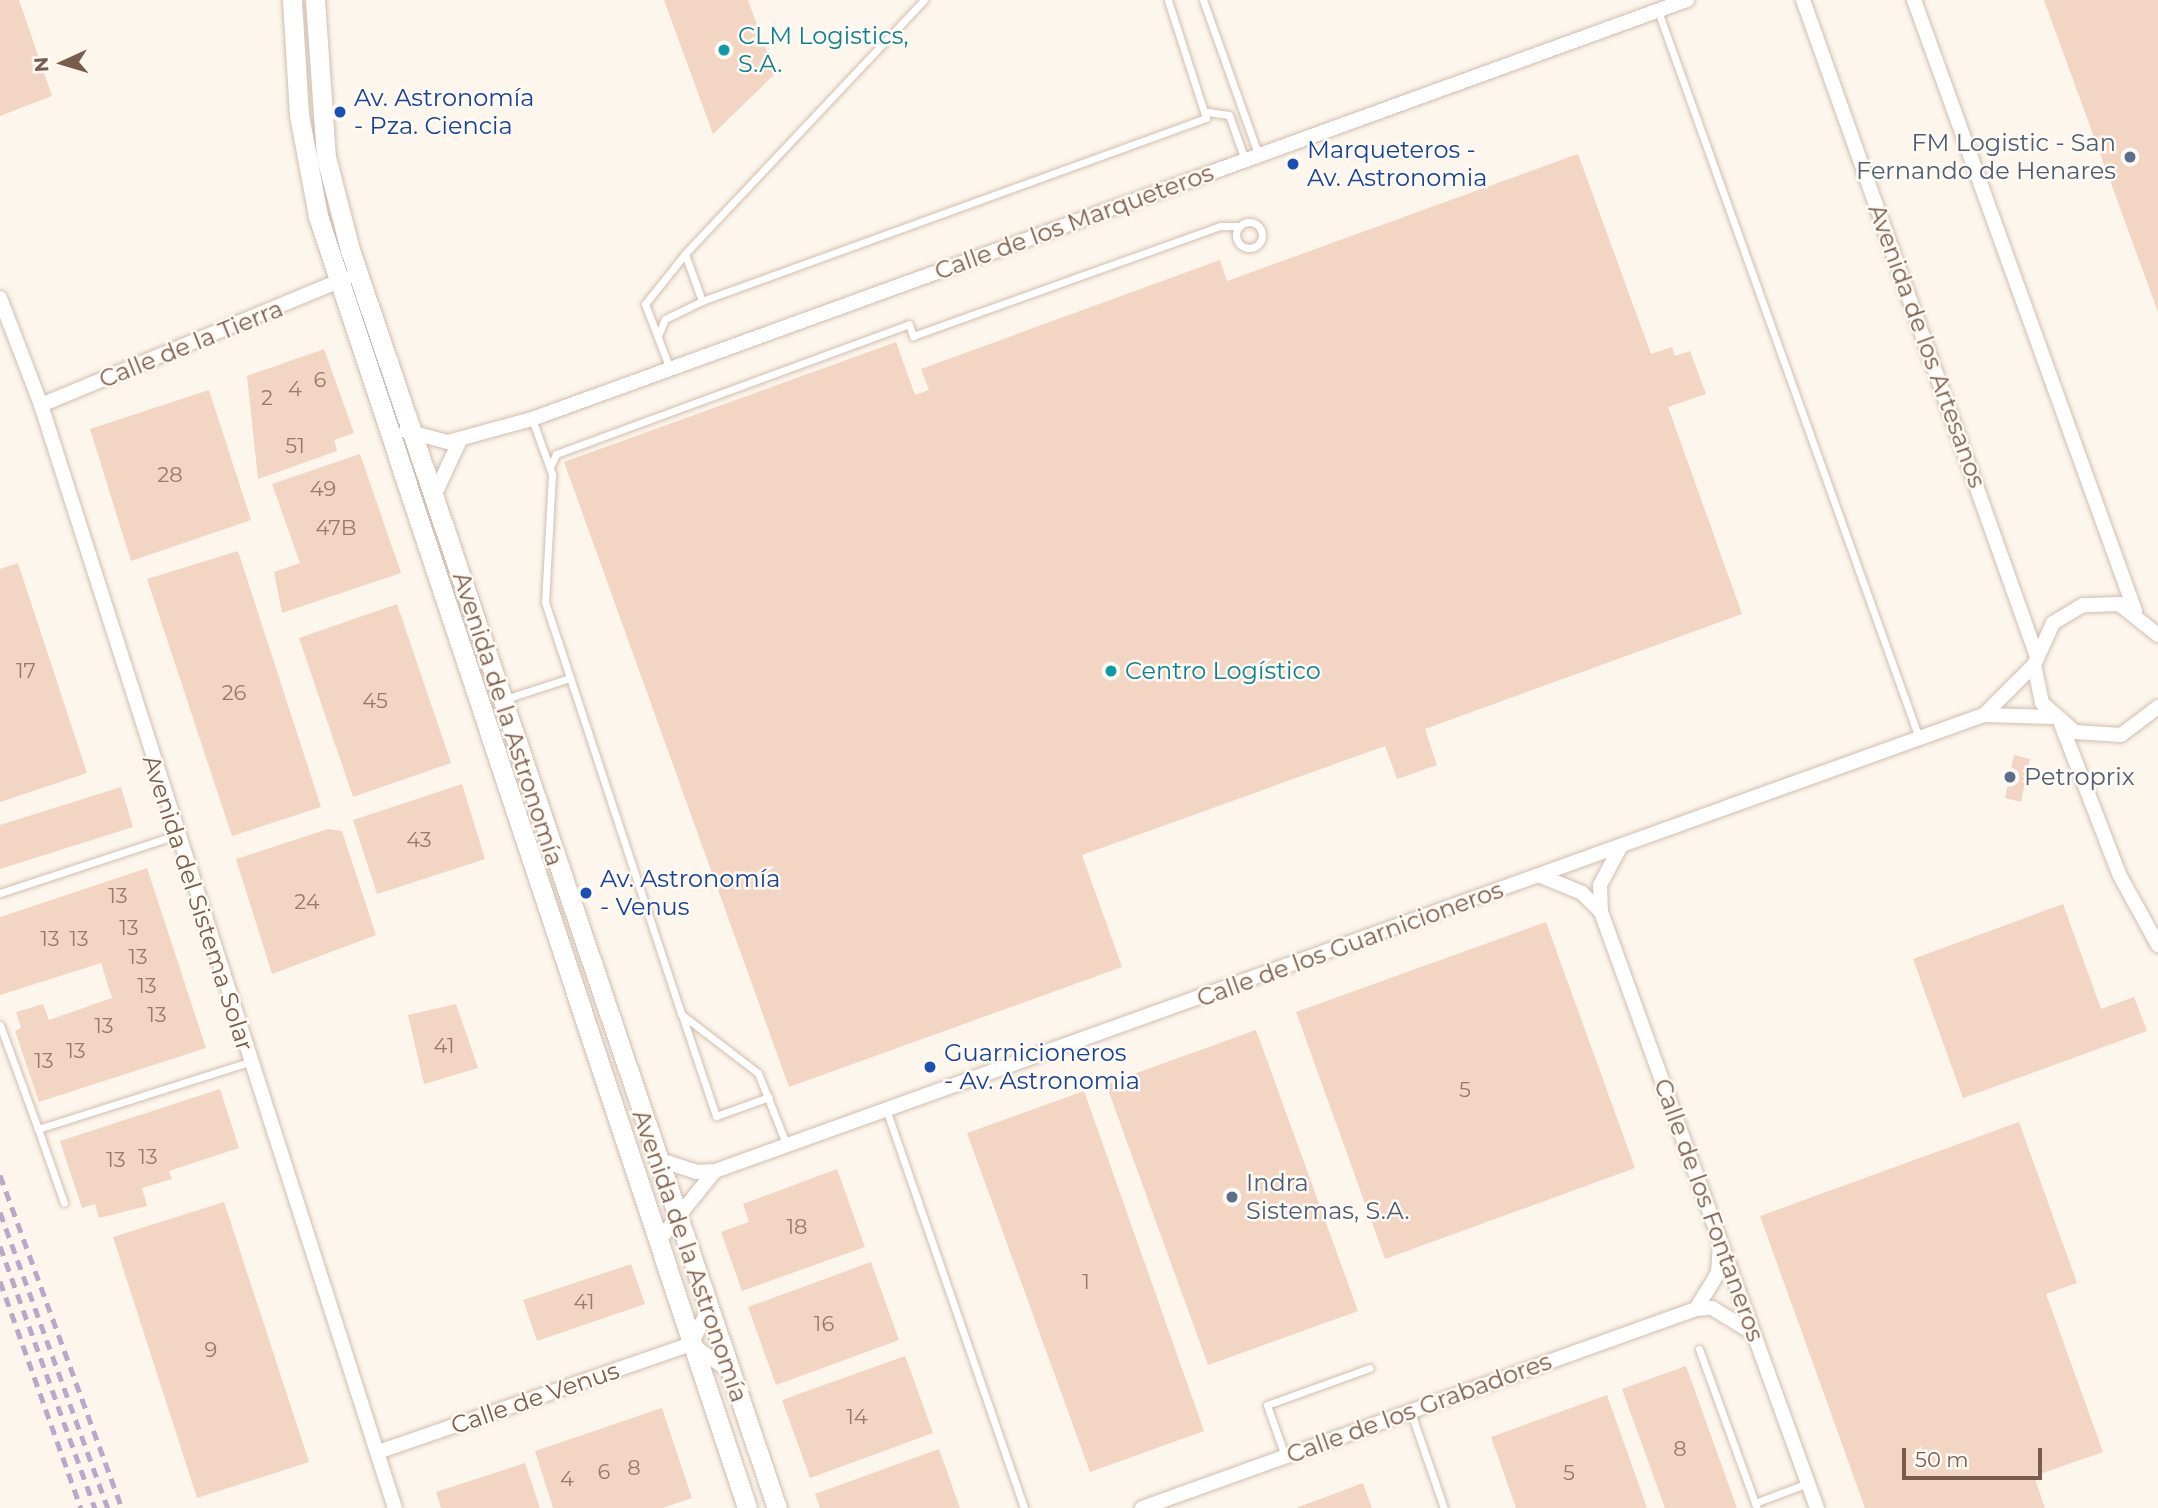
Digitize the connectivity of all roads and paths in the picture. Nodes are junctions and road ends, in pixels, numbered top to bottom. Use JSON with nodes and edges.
{"nodes":[{"id":1,"x":292,"y":0,"type":"edge"},
{"id":2,"x":315,"y":0,"type":"edge"},
{"id":3,"x":924,"y":0,"type":"edge"},
{"id":4,"x":1168,"y":0,"type":"edge"},
{"id":5,"x":1203,"y":0,"type":"edge"},
{"id":6,"x":1687,"y":0,"type":"edge"},
{"id":7,"x":1914,"y":0,"type":"edge"},
{"id":8,"x":1800,"y":2,"type":"edge"},
{"id":9,"x":1658,"y":10,"type":"junction"},
{"id":10,"x":1209,"y":111,"type":"junction"},
{"id":11,"x":1252,"y":159,"type":"junction"},
{"id":12,"x":1240,"y":226,"type":"dead end"},
{"id":13,"x":350,"y":250,"type":"junction"},
{"id":14,"x":685,"y":254,"type":"junction"},
{"id":15,"x":341,"y":284,"type":"junction"},
{"id":16,"x":0,"y":298,"type":"edge"},
{"id":17,"x":702,"y":301,"type":"junction"},
{"id":18,"x":375,"y":324,"type":"junction"},
{"id":19,"x":658,"y":336,"type":"junction"},
{"id":20,"x":670,"y":369,"type":"junction"},
{"id":21,"x":41,"y":405,"type":"junction"},
{"id":22,"x":385,"y":419,"type":"junction"},
{"id":23,"x":532,"y":419,"type":"junction"},
{"id":24,"x":414,"y":433,"type":"junction"},
{"id":25,"x":460,"y":440,"type":"junction"},
{"id":26,"x":550,"y":467,"type":"junction"},
{"id":27,"x":434,"y":496,"type":"junction"},
{"id":28,"x":2135,"y":611,"type":"junction"},
{"id":29,"x":2158,"y":635,"type":"edge"},
{"id":30,"x":2035,"y":659,"type":"junction"},
{"id":31,"x":570,"y":677,"type":"junction"},
{"id":32,"x":501,"y":701,"type":"junction"},
{"id":33,"x":2158,"y":707,"type":"edge"},
{"id":34,"x":1984,"y":715,"type":"junction"},
{"id":35,"x":2057,"y":721,"type":"junction"},
{"id":36,"x":1919,"y":738,"type":"junction"},
{"id":37,"x":176,"y":835,"type":"junction"},
{"id":38,"x":1621,"y":846,"type":"junction"},
{"id":39,"x":1541,"y":876,"type":"junction"},
{"id":40,"x":0,"y":893,"type":"edge"},
{"id":41,"x":1601,"y":912,"type":"junction"},
{"id":42,"x":2158,"y":945,"type":"edge"},
{"id":43,"x":681,"y":1014,"type":"junction"},
{"id":44,"x":0,"y":1025,"type":"edge"},
{"id":45,"x":249,"y":1062,"type":"junction"},
{"id":46,"x":769,"y":1097,"type":"junction"},
{"id":47,"x":887,"y":1112,"type":"junction"},
{"id":48,"x":38,"y":1129,"type":"junction"},
{"id":49,"x":787,"y":1146,"type":"junction"},
{"id":50,"x":657,"y":1159,"type":"junction"},
{"id":51,"x":715,"y":1171,"type":"junction"},
{"id":52,"x":64,"y":1203,"type":"dead end"},
{"id":53,"x":676,"y":1215,"type":"junction"},
{"id":54,"x":659,"y":1240,"type":"junction"},
{"id":55,"x":1720,"y":1240,"type":"junction"},
{"id":56,"x":1696,"y":1308,"type":"junction"},
{"id":57,"x":708,"y":1310,"type":"junction"},
{"id":58,"x":1754,"y":1334,"type":"junction"},
{"id":59,"x":691,"y":1344,"type":"junction"},
{"id":60,"x":1699,"y":1349,"type":"dead end"},
{"id":61,"x":1370,"y":1368,"type":"dead end"},
{"id":62,"x":730,"y":1372,"type":"junction"},
{"id":63,"x":1410,"y":1410,"type":"junction"},
{"id":64,"x":379,"y":1452,"type":"junction"},
{"id":65,"x":1285,"y":1456,"type":"junction"},
{"id":66,"x":1808,"y":1483,"type":"junction"},
{"id":67,"x":1756,"y":1505,"type":"edge"},
{"id":68,"x":395,"y":1508,"type":"edge"},
{"id":69,"x":747,"y":1508,"type":"edge"},
{"id":70,"x":777,"y":1508,"type":"edge"},
{"id":71,"x":1024,"y":1508,"type":"edge"},
{"id":72,"x":1142,"y":1508,"type":"edge"},
{"id":73,"x":1444,"y":1508,"type":"edge"},
{"id":74,"x":1816,"y":1508,"type":"edge"}],
"edges":[{"from":1,"to":15,"type":"street","name":"Avenida de la Astronomía"},
{"from":2,"to":13,"type":"street","name":"Avenida de la Astronomía"},
{"from":3,"to":14,"type":"lane"},
{"from":4,"to":10,"type":"lane"},
{"from":5,"to":11,"type":"lane"},
{"from":6,"to":9,"type":"street","name":"Calle de los Marqueteros"},
{"from":7,"to":28,"type":"street"},
{"from":8,"to":30,"type":"street","name":"Avenida de los Artesanos"},
{"from":9,"to":11,"type":"street","name":"Calle de los Marqueteros"},
{"from":9,"to":36,"type":"lane"},
{"from":10,"to":11,"type":"lane"},
{"from":10,"to":17,"type":"lane"},
{"from":11,"to":20,"type":"street","name":"Calle de los Marqueteros"},
{"from":12,"to":26,"type":"lane"},
{"from":13,"to":15,"type":"street"},
{"from":13,"to":18,"type":"street","name":"Avenida de la Astronomía"},
{"from":14,"to":17,"type":"lane"},
{"from":14,"to":19,"type":"lane"},
{"from":15,"to":18,"type":"street"},
{"from":15,"to":21,"type":"street","name":"Calle de la Tierra"},
{"from":15,"to":22,"type":"street","name":"Avenida de la Astronomía"},
{"from":16,"to":21,"type":"street","name":"Avenida del Sistema Solar"},
{"from":17,"to":19,"type":"lane"},
{"from":18,"to":24,"type":"street","name":"Avenida de la Astronomía"},
{"from":19,"to":20,"type":"lane"},
{"from":20,"to":23,"type":"street","name":"Calle de los Marqueteros"},
{"from":21,"to":37,"type":"street","name":"Avenida del Sistema Solar"},
{"from":22,"to":24,"type":"street","name":"Calle de los Marqueteros"},
{"from":22,"to":54,"type":"street","name":"Avenida de la Astronomía"},
{"from":23,"to":25,"type":"street","name":"Calle de los Marqueteros"},
{"from":23,"to":26,"type":"lane"},
{"from":24,"to":25,"type":"street","name":"Calle de los Marqueteros"},
{"from":24,"to":27,"type":"street","name":"Avenida de la Astronomía"},
{"from":25,"to":27,"type":"street"},
{"from":26,"to":31,"type":"lane"},
{"from":27,"to":32,"type":"street","name":"Avenida de la Astronomía"},
{"from":28,"to":29,"type":"street"},
{"from":28,"to":30,"type":"street","name":"Calle de los Guarnicioneros"},
{"from":30,"to":34,"type":"street","name":"Calle de los Guarnicioneros"},
{"from":30,"to":35,"type":"street","name":"Avenida de los Artesanos"},
{"from":31,"to":32,"type":"lane"},
{"from":31,"to":43,"type":"lane"},
{"from":32,"to":50,"type":"street","name":"Avenida de la Astronomía"},
{"from":33,"to":35,"type":"street","name":"Calle de los Guarnicioneros"},
{"from":34,"to":35,"type":"street","name":"Calle de los Guarnicioneros"},
{"from":34,"to":36,"type":"street","name":"Calle de los Guarnicioneros"},
{"from":35,"to":42,"type":"street"},
{"from":36,"to":38,"type":"street","name":"Calle de los Guarnicioneros"},
{"from":37,"to":40,"type":"lane"},
{"from":37,"to":45,"type":"street","name":"Avenida del Sistema Solar"},
{"from":38,"to":39,"type":"street","name":"Calle de los Guarnicioneros"},
{"from":38,"to":41,"type":"street","name":"Calle de los Fontaneros"},
{"from":39,"to":41,"type":"street"},
{"from":39,"to":47,"type":"street","name":"Calle de los Guarnicioneros"},
{"from":41,"to":55,"type":"street","name":"Calle de los Fontaneros"},
{"from":43,"to":46,"type":"lane"},
{"from":43,"to":46,"type":"lane"},
{"from":44,"to":48,"type":"lane"},
{"from":45,"to":48,"type":"lane"},
{"from":45,"to":64,"type":"street","name":"Avenida del Sistema Solar"},
{"from":46,"to":49,"type":"lane"},
{"from":47,"to":49,"type":"street","name":"Calle de los Guarnicioneros"},
{"from":47,"to":71,"type":"lane"},
{"from":48,"to":52,"type":"lane"},
{"from":49,"to":51,"type":"street","name":"Calle de los Guarnicioneros"},
{"from":50,"to":51,"type":"street","name":"Calle de los Guarnicioneros"},
{"from":50,"to":53,"type":"street","name":"Avenida de la Astronomía"},
{"from":51,"to":53,"type":"street","name":"Calle de los Guarnicioneros"},
{"from":53,"to":54,"type":"street","name":"Calle de los Guarnicioneros"},
{"from":53,"to":57,"type":"street","name":"Avenida de la Astronomía"},
{"from":54,"to":59,"type":"street","name":"Avenida de la Astronomía"},
{"from":55,"to":56,"type":"street"},
{"from":55,"to":58,"type":"street","name":"Calle de los Fontaneros"},
{"from":56,"to":58,"type":"street"},
{"from":56,"to":63,"type":"street","name":"Calle de los Grabadores"},
{"from":57,"to":59,"type":"street"},
{"from":57,"to":62,"type":"street","name":"Avenida de la Astronomía"},
{"from":58,"to":66,"type":"street","name":"Calle de los Fontaneros"},
{"from":59,"to":62,"type":"street"},
{"from":59,"to":64,"type":"street","name":"Calle de Venus"},
{"from":59,"to":69,"type":"street","name":"Avenida de la Astronomía"},
{"from":60,"to":67,"type":"lane"},
{"from":61,"to":65,"type":"lane"},
{"from":62,"to":70,"type":"street","name":"Avenida de la Astronomía"},
{"from":63,"to":65,"type":"street","name":"Calle de los Grabadores"},
{"from":63,"to":73,"type":"lane"},
{"from":64,"to":68,"type":"street","name":"Avenida del Sistema Solar"},
{"from":65,"to":72,"type":"street","name":"Calle de los Grabadores"},
{"from":66,"to":67,"type":"lane"},
{"from":66,"to":74,"type":"street","name":"Calle de los Fontaneros"}]}
